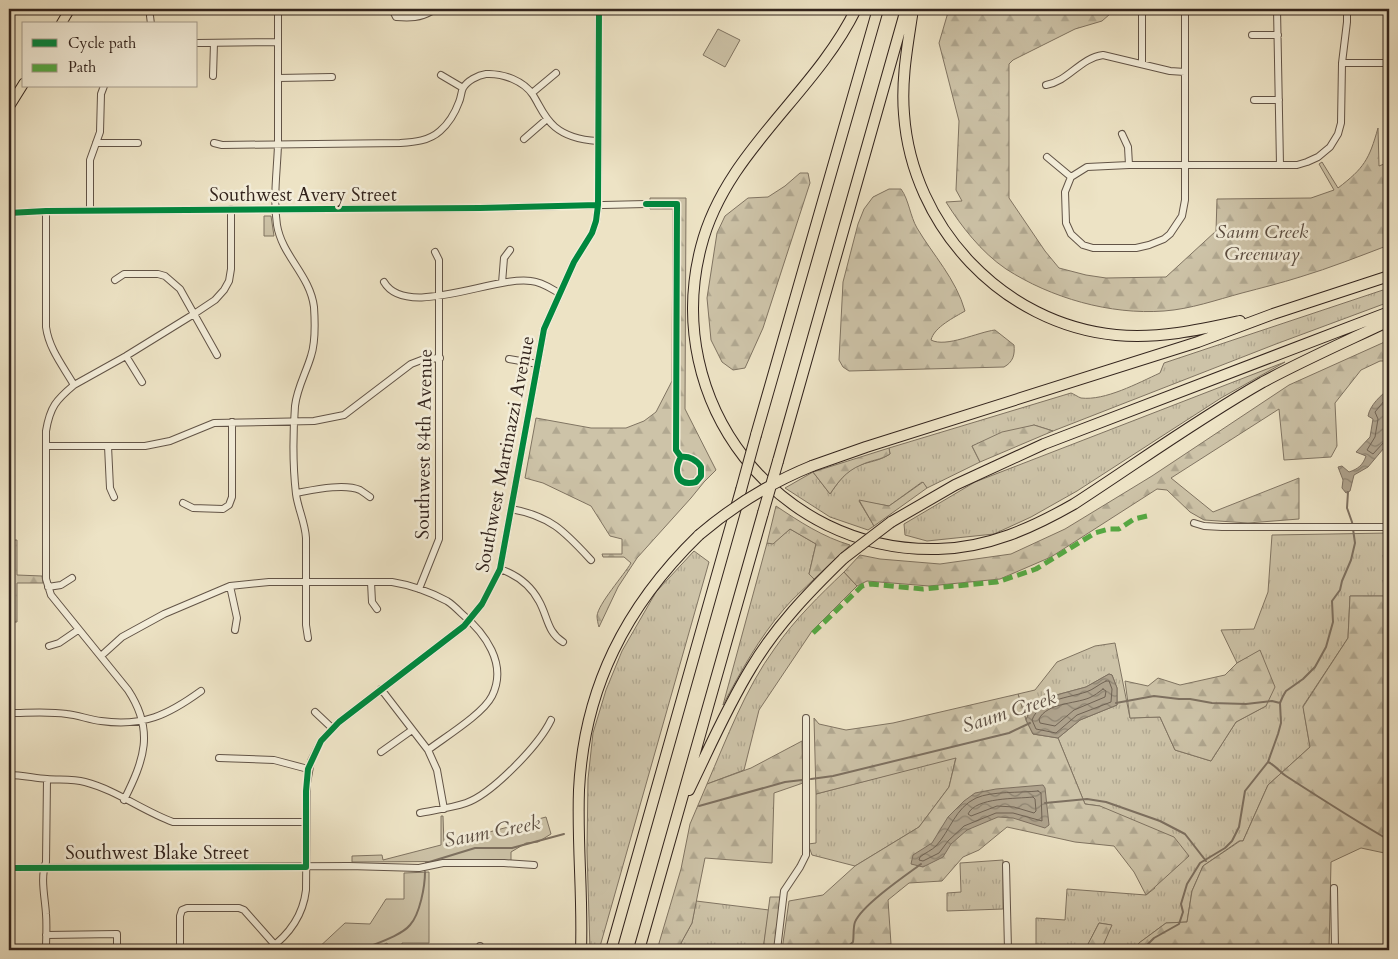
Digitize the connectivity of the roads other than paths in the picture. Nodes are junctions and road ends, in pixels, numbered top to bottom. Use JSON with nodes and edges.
{"nodes":[{"id":1,"x":70,"y":9,"type":"edge"},
{"id":2,"x":278,"y":9,"type":"edge"},
{"id":3,"x":392,"y":9,"type":"edge"},
{"id":4,"x":599,"y":9,"type":"edge"},
{"id":5,"x":856,"y":9,"type":"edge"},
{"id":6,"x":878,"y":9,"type":"edge"},
{"id":7,"x":906,"y":9,"type":"edge"},
{"id":8,"x":913,"y":9,"type":"edge"},
{"id":9,"x":1142,"y":9,"type":"edge"},
{"id":10,"x":1185,"y":9,"type":"edge"},
{"id":11,"x":1277,"y":9,"type":"edge"},
{"id":12,"x":1346,"y":9,"type":"edge"},
{"id":13,"x":432,"y":11,"type":"dead end"},
{"id":14,"x":150,"y":16,"type":"dead end"},
{"id":15,"x":62,"y":22,"type":"edge"},
{"id":16,"x":150,"y":22,"type":"edge"},
{"id":17,"x":1252,"y":35,"type":"dead end"},
{"id":18,"x":1278,"y":35,"type":"junction"},
{"id":19,"x":278,"y":42,"type":"junction"},
{"id":20,"x":198,"y":43,"type":"edge"},
{"id":21,"x":214,"y":43,"type":"junction"},
{"id":22,"x":1342,"y":63,"type":"junction"},
{"id":23,"x":1389,"y":63,"type":"edge"},
{"id":24,"x":1142,"y":64,"type":"junction"},
{"id":25,"x":1185,"y":72,"type":"junction"},
{"id":26,"x":556,"y":73,"type":"dead end"},
{"id":27,"x":441,"y":75,"type":"dead end"},
{"id":28,"x":213,"y":76,"type":"dead end"},
{"id":29,"x":332,"y":77,"type":"dead end"},
{"id":30,"x":278,"y":78,"type":"junction"},
{"id":31,"x":1046,"y":85,"type":"dead end"},
{"id":32,"x":22,"y":86,"type":"edge"},
{"id":33,"x":103,"y":88,"type":"edge"},
{"id":34,"x":463,"y":88,"type":"junction"},
{"id":35,"x":532,"y":93,"type":"junction"},
{"id":36,"x":1254,"y":100,"type":"dead end"},
{"id":37,"x":1279,"y":100,"type":"junction"},
{"id":38,"x":9,"y":105,"type":"edge"},
{"id":39,"x":547,"y":119,"type":"junction"},
{"id":40,"x":1122,"y":134,"type":"dead end"},
{"id":41,"x":524,"y":139,"type":"dead end"},
{"id":42,"x":598,"y":141,"type":"junction"},
{"id":43,"x":96,"y":143,"type":"junction"},
{"id":44,"x":138,"y":143,"type":"dead end"},
{"id":45,"x":214,"y":143,"type":"dead end"},
{"id":46,"x":278,"y":145,"type":"junction"},
{"id":47,"x":1047,"y":157,"type":"dead end"},
{"id":48,"x":1129,"y":164,"type":"junction"},
{"id":49,"x":1185,"y":165,"type":"junction"},
{"id":50,"x":1280,"y":165,"type":"junction"},
{"id":51,"x":1071,"y":176,"type":"junction"},
{"id":52,"x":646,"y":204,"type":"dead end"},
{"id":53,"x":598,"y":205,"type":"junction"},
{"id":54,"x":276,"y":208,"type":"junction"},
{"id":55,"x":231,"y":209,"type":"junction"},
{"id":56,"x":90,"y":210,"type":"junction"},
{"id":57,"x":46,"y":211,"type":"junction"},
{"id":58,"x":9,"y":213,"type":"edge"},
{"id":59,"x":510,"y":250,"type":"dead end"},
{"id":60,"x":435,"y":252,"type":"dead end"},
{"id":61,"x":1389,"y":276,"type":"edge"},
{"id":62,"x":115,"y":280,"type":"dead end"},
{"id":63,"x":384,"y":282,"type":"dead end"},
{"id":64,"x":502,"y":283,"type":"junction"},
{"id":65,"x":559,"y":293,"type":"junction"},
{"id":66,"x":440,"y":296,"type":"junction"},
{"id":67,"x":1389,"y":312,"type":"edge"},
{"id":68,"x":194,"y":314,"type":"junction"},
{"id":69,"x":1273,"y":314,"type":"junction"},
{"id":70,"x":1389,"y":321,"type":"edge"},
{"id":71,"x":217,"y":355,"type":"dead end"},
{"id":72,"x":126,"y":356,"type":"junction"},
{"id":73,"x":440,"y":358,"type":"junction"},
{"id":74,"x":509,"y":359,"type":"dead end"},
{"id":75,"x":538,"y":364,"type":"junction"},
{"id":76,"x":142,"y":382,"type":"dead end"},
{"id":77,"x":74,"y":385,"type":"junction"},
{"id":78,"x":294,"y":421,"type":"junction"},
{"id":79,"x":232,"y":422,"type":"junction"},
{"id":80,"x":46,"y":446,"type":"junction"},
{"id":81,"x":108,"y":446,"type":"junction"},
{"id":82,"x":296,"y":493,"type":"junction"},
{"id":83,"x":370,"y":496,"type":"dead end"},
{"id":84,"x":114,"y":497,"type":"dead end"},
{"id":85,"x":183,"y":503,"type":"dead end"},
{"id":86,"x":511,"y":509,"type":"junction"},
{"id":87,"x":1194,"y":523,"type":"dead end"},
{"id":88,"x":1389,"y":527,"type":"edge"},
{"id":89,"x":591,"y":560,"type":"dead end"},
{"id":90,"x":500,"y":569,"type":"junction"},
{"id":91,"x":72,"y":578,"type":"dead end"},
{"id":92,"x":372,"y":582,"type":"junction"},
{"id":93,"x":306,"y":583,"type":"junction"},
{"id":94,"x":230,"y":586,"type":"junction"},
{"id":95,"x":48,"y":588,"type":"junction"},
{"id":96,"x":419,"y":589,"type":"junction"},
{"id":97,"x":377,"y":610,"type":"dead end"},
{"id":98,"x":470,"y":620,"type":"junction"},
{"id":99,"x":78,"y":630,"type":"junction"},
{"id":100,"x":235,"y":630,"type":"dead end"},
{"id":101,"x":308,"y":638,"type":"dead end"},
{"id":102,"x":563,"y":642,"type":"dead end"},
{"id":103,"x":49,"y":646,"type":"dead end"},
{"id":104,"x":101,"y":656,"type":"junction"},
{"id":105,"x":381,"y":689,"type":"junction"},
{"id":106,"x":201,"y":690,"type":"dead end"},
{"id":107,"x":315,"y":712,"type":"dead end"},
{"id":108,"x":9,"y":713,"type":"edge"},
{"id":109,"x":806,"y":718,"type":"dead end"},
{"id":110,"x":551,"y":720,"type":"dead end"},
{"id":111,"x":141,"y":721,"type":"junction"},
{"id":112,"x":332,"y":728,"type":"junction"},
{"id":113,"x":412,"y":730,"type":"junction"},
{"id":114,"x":428,"y":750,"type":"junction"},
{"id":115,"x":381,"y":752,"type":"dead end"},
{"id":116,"x":219,"y":758,"type":"dead end"},
{"id":117,"x":308,"y":769,"type":"junction"},
{"id":118,"x":9,"y":775,"type":"edge"},
{"id":119,"x":46,"y":779,"type":"junction"},
{"id":120,"x":124,"y":800,"type":"junction"},
{"id":121,"x":444,"y":809,"type":"junction"},
{"id":122,"x":420,"y":813,"type":"dead end"},
{"id":123,"x":677,"y":817,"type":"junction"},
{"id":124,"x":306,"y":822,"type":"junction"},
{"id":125,"x":534,"y":865,"type":"dead end"},
{"id":126,"x":1006,"y":865,"type":"dead end"},
{"id":127,"x":306,"y":867,"type":"junction"},
{"id":128,"x":9,"y":868,"type":"edge"},
{"id":129,"x":44,"y":868,"type":"junction"},
{"id":130,"x":1334,"y":888,"type":"dead end"},
{"id":131,"x":46,"y":935,"type":"junction"},
{"id":132,"x":275,"y":945,"type":"junction"},
{"id":133,"x":46,"y":950,"type":"edge"},
{"id":134,"x":117,"y":950,"type":"edge"},
{"id":135,"x":180,"y":950,"type":"edge"},
{"id":136,"x":268,"y":950,"type":"edge"},
{"id":137,"x":581,"y":950,"type":"edge"},
{"id":138,"x":610,"y":950,"type":"edge"},
{"id":139,"x":639,"y":950,"type":"edge"},
{"id":140,"x":777,"y":950,"type":"edge"},
{"id":141,"x":1008,"y":950,"type":"edge"},
{"id":142,"x":1335,"y":950,"type":"edge"}],
"edges":[{"from":1,"to":15,"type":"main road"},
{"from":2,"to":19,"type":"street"},
{"from":3,"to":13,"type":"street"},
{"from":4,"to":42,"type":"street","name":"Southwest Martinazzi Avenue"},
{"from":5,"to":70,"type":"highway"},
{"from":6,"to":138,"type":"highway","bridge":true},
{"from":7,"to":123,"type":"highway","bridge":true},
{"from":8,"to":69,"type":"highway"},
{"from":9,"to":24,"type":"street"},
{"from":10,"to":25,"type":"street"},
{"from":11,"to":18,"type":"street"},
{"from":12,"to":22,"type":"street"},
{"from":14,"to":16,"type":"street"},
{"from":17,"to":18,"type":"street"},
{"from":18,"to":37,"type":"street"},
{"from":19,"to":21,"type":"street"},
{"from":19,"to":30,"type":"street"},
{"from":20,"to":21,"type":"street"},
{"from":21,"to":28,"type":"street"},
{"from":22,"to":23,"type":"street"},
{"from":22,"to":50,"type":"street"},
{"from":24,"to":25,"type":"street"},
{"from":24,"to":31,"type":"street"},
{"from":25,"to":49,"type":"street"},
{"from":26,"to":35,"type":"street"},
{"from":27,"to":34,"type":"street"},
{"from":29,"to":30,"type":"street"},
{"from":30,"to":46,"type":"street"},
{"from":32,"to":38,"type":"main road"},
{"from":33,"to":43,"type":"street"},
{"from":34,"to":35,"type":"street"},
{"from":34,"to":46,"type":"street"},
{"from":35,"to":39,"type":"street"},
{"from":36,"to":37,"type":"street"},
{"from":37,"to":50,"type":"street"},
{"from":39,"to":41,"type":"street"},
{"from":39,"to":42,"type":"street"},
{"from":40,"to":48,"type":"street"},
{"from":42,"to":53,"type":"street","name":"Southwest Martinazzi Avenue"},
{"from":43,"to":44,"type":"street"},
{"from":43,"to":56,"type":"street"},
{"from":45,"to":46,"type":"street"},
{"from":46,"to":54,"type":"street"},
{"from":47,"to":51,"type":"street"},
{"from":48,"to":49,"type":"street"},
{"from":48,"to":51,"type":"street"},
{"from":49,"to":50,"type":"street"},
{"from":49,"to":51,"type":"street"},
{"from":52,"to":53,"type":"street","name":"Southwest Avery Street"},
{"from":53,"to":54,"type":"street","name":"Southwest Avery Street"},
{"from":53,"to":65,"type":"street","name":"Southwest Martinazzi Avenue"},
{"from":54,"to":55,"type":"street","name":"Southwest Avery Street"},
{"from":54,"to":78,"type":"street"},
{"from":55,"to":56,"type":"street","name":"Southwest Avery Street"},
{"from":55,"to":68,"type":"street"},
{"from":56,"to":57,"type":"street","name":"Southwest Avery Street"},
{"from":57,"to":58,"type":"street","name":"Southwest Avery Street"},
{"from":57,"to":77,"type":"street"},
{"from":59,"to":64,"type":"street"},
{"from":60,"to":66,"type":"street","name":"Southwest 84th Avenue"},
{"from":61,"to":69,"type":"highway"},
{"from":62,"to":68,"type":"street"},
{"from":63,"to":66,"type":"street"},
{"from":64,"to":65,"type":"street"},
{"from":64,"to":66,"type":"street"},
{"from":65,"to":75,"type":"street","name":"Southwest Martinazzi Avenue"},
{"from":66,"to":73,"type":"street","name":"Southwest 84th Avenue"},
{"from":67,"to":123,"type":"highway","bridge":true},
{"from":68,"to":71,"type":"street"},
{"from":68,"to":72,"type":"street"},
{"from":69,"to":137,"type":"highway","bridge":true},
{"from":72,"to":76,"type":"street"},
{"from":72,"to":77,"type":"street"},
{"from":73,"to":78,"type":"street"},
{"from":73,"to":96,"type":"street","name":"Southwest 84th Avenue"},
{"from":74,"to":75,"type":"street","name":"Southwest Martinazzi Avenue"},
{"from":75,"to":86,"type":"street","name":"Southwest Martinazzi Avenue"},
{"from":77,"to":80,"type":"street"},
{"from":78,"to":79,"type":"street"},
{"from":78,"to":82,"type":"street"},
{"from":79,"to":81,"type":"street"},
{"from":79,"to":85,"type":"street"},
{"from":80,"to":81,"type":"street"},
{"from":80,"to":95,"type":"street"},
{"from":81,"to":84,"type":"street"},
{"from":82,"to":83,"type":"street"},
{"from":82,"to":93,"type":"street"},
{"from":86,"to":89,"type":"street"},
{"from":86,"to":90,"type":"street","name":"Southwest Martinazzi Avenue"},
{"from":87,"to":88,"type":"street"},
{"from":90,"to":98,"type":"street","name":"Southwest Martinazzi Avenue"},
{"from":90,"to":102,"type":"street"},
{"from":91,"to":95,"type":"street"},
{"from":92,"to":93,"type":"street"},
{"from":92,"to":96,"type":"street"},
{"from":92,"to":97,"type":"street"},
{"from":93,"to":94,"type":"street"},
{"from":93,"to":101,"type":"street"},
{"from":94,"to":100,"type":"street"},
{"from":94,"to":104,"type":"street"},
{"from":95,"to":99,"type":"street"},
{"from":96,"to":98,"type":"street"},
{"from":98,"to":105,"type":"street","name":"Southwest Martinazzi Avenue"},
{"from":98,"to":114,"type":"street"},
{"from":99,"to":103,"type":"street"},
{"from":99,"to":104,"type":"street"},
{"from":104,"to":111,"type":"street"},
{"from":105,"to":112,"type":"street","name":"Southwest Martinazzi Avenue"},
{"from":105,"to":113,"type":"street"},
{"from":106,"to":111,"type":"street"},
{"from":107,"to":112,"type":"street"},
{"from":108,"to":111,"type":"street"},
{"from":109,"to":140,"type":"street"},
{"from":110,"to":121,"type":"street"},
{"from":111,"to":120,"type":"street"},
{"from":112,"to":117,"type":"street","name":"Southwest Martinazzi Avenue"},
{"from":113,"to":114,"type":"street"},
{"from":113,"to":115,"type":"street"},
{"from":114,"to":121,"type":"street"},
{"from":116,"to":117,"type":"street"},
{"from":117,"to":124,"type":"street","name":"Southwest Martinazzi Avenue"},
{"from":118,"to":119,"type":"street"},
{"from":119,"to":120,"type":"street"},
{"from":119,"to":129,"type":"street"},
{"from":120,"to":124,"type":"street"},
{"from":121,"to":122,"type":"street"},
{"from":123,"to":139,"type":"highway"},
{"from":124,"to":127,"type":"street","name":"Southwest Martinazzi Avenue"},
{"from":125,"to":127,"type":"street","name":"Southwest Blake Street"},
{"from":126,"to":141,"type":"street"},
{"from":127,"to":129,"type":"street","name":"Southwest Blake Street"},
{"from":127,"to":132,"type":"street","name":"Southwest Martinazzi Avenue"},
{"from":128,"to":129,"type":"street","name":"Southwest Blake Street"},
{"from":129,"to":131,"type":"street"},
{"from":130,"to":142,"type":"street"},
{"from":131,"to":133,"type":"street"},
{"from":131,"to":134,"type":"street"},
{"from":132,"to":135,"type":"street"},
{"from":132,"to":136,"type":"street","name":"Southwest Martinazzi Avenue"}]}
